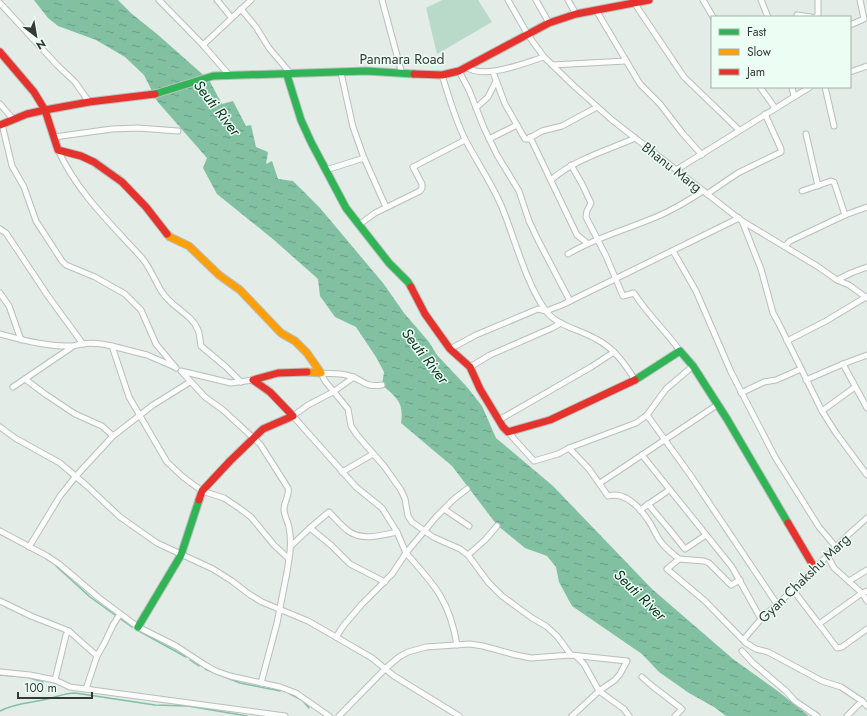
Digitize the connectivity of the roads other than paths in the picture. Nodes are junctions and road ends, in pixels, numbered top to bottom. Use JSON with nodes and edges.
{"nodes":[{"id":1,"x":3,"y":0,"type":"edge"},
{"id":2,"x":158,"y":0,"type":"edge"},
{"id":3,"x":217,"y":0,"type":"edge"},
{"id":4,"x":251,"y":0,"type":"edge"},
{"id":5,"x":382,"y":0,"type":"edge"},
{"id":6,"x":508,"y":0,"type":"edge"},
{"id":7,"x":536,"y":0,"type":"edge"},
{"id":8,"x":568,"y":0,"type":"edge"},
{"id":9,"x":649,"y":0,"type":"edge"},
{"id":10,"x":703,"y":0,"type":"edge"},
{"id":11,"x":761,"y":0,"type":"edge"},
{"id":12,"x":818,"y":0,"type":"edge"},
{"id":13,"x":860,"y":0,"type":"edge"},
{"id":14,"x":0,"y":3,"type":"edge"},
{"id":15,"x":630,"y":3,"type":"edge"},
{"id":16,"x":241,"y":9,"type":"junction"},
{"id":17,"x":596,"y":10,"type":"junction"},
{"id":18,"x":576,"y":14,"type":"junction"},
{"id":19,"x":797,"y":15,"type":"dead end"},
{"id":20,"x":712,"y":16,"type":"edge"},
{"id":21,"x":768,"y":16,"type":"edge"},
{"id":22,"x":804,"y":16,"type":"edge"},
{"id":23,"x":818,"y":16,"type":"edge"},
{"id":24,"x":231,"y":17,"type":"junction"},
{"id":25,"x":549,"y":24,"type":"junction"},
{"id":26,"x":851,"y":25,"type":"edge"},
{"id":27,"x":528,"y":35,"type":"junction"},
{"id":28,"x":203,"y":45,"type":"junction"},
{"id":29,"x":0,"y":52,"type":"edge"},
{"id":30,"x":544,"y":57,"type":"junction"},
{"id":31,"x":626,"y":62,"type":"junction"},
{"id":32,"x":552,"y":65,"type":"junction"},
{"id":33,"x":867,"y":66,"type":"edge"},
{"id":34,"x":466,"y":67,"type":"junction"},
{"id":35,"x":459,"y":71,"type":"junction"},
{"id":36,"x":493,"y":72,"type":"junction"},
{"id":37,"x":851,"y":72,"type":"edge"},
{"id":38,"x":340,"y":73,"type":"junction"},
{"id":39,"x":289,"y":74,"type":"junction"},
{"id":40,"x":402,"y":74,"type":"junction"},
{"id":41,"x":229,"y":75,"type":"junction"},
{"id":42,"x":442,"y":75,"type":"junction"},
{"id":43,"x":496,"y":81,"type":"junction"},
{"id":44,"x":761,"y":88,"type":"edge"},
{"id":45,"x":792,"y":88,"type":"edge"},
{"id":46,"x":808,"y":88,"type":"edge"},
{"id":47,"x":825,"y":88,"type":"edge"},
{"id":48,"x":794,"y":96,"type":"junction"},
{"id":49,"x":89,"y":102,"type":"junction"},
{"id":50,"x":0,"y":104,"type":"edge"},
{"id":51,"x":597,"y":107,"type":"junction"},
{"id":52,"x":476,"y":108,"type":"junction"},
{"id":53,"x":775,"y":108,"type":"junction"},
{"id":54,"x":45,"y":110,"type":"junction"},
{"id":55,"x":765,"y":114,"type":"junction"},
{"id":56,"x":13,"y":119,"type":"junction"},
{"id":57,"x":1,"y":124,"type":"edge"},
{"id":58,"x":517,"y":125,"type":"junction"},
{"id":59,"x":834,"y":126,"type":"dead end"},
{"id":60,"x":739,"y":130,"type":"junction"},
{"id":61,"x":178,"y":131,"type":"dead end"},
{"id":62,"x":806,"y":134,"type":"dead end"},
{"id":63,"x":54,"y":138,"type":"junction"},
{"id":64,"x":530,"y":138,"type":"junction"},
{"id":65,"x":635,"y":138,"type":"junction"},
{"id":66,"x":490,"y":139,"type":"junction"},
{"id":67,"x":465,"y":140,"type":"junction"},
{"id":68,"x":58,"y":150,"type":"junction"},
{"id":69,"x":702,"y":154,"type":"junction"},
{"id":70,"x":364,"y":158,"type":"junction"},
{"id":71,"x":571,"y":165,"type":"junction"},
{"id":72,"x":326,"y":170,"type":"junction"},
{"id":73,"x":676,"y":170,"type":"junction"},
{"id":74,"x":551,"y":180,"type":"junction"},
{"id":75,"x":818,"y":186,"type":"junction"},
{"id":76,"x":802,"y":191,"type":"dead end"},
{"id":77,"x":705,"y":193,"type":"junction"},
{"id":78,"x":386,"y":207,"type":"junction"},
{"id":79,"x":867,"y":207,"type":"edge"},
{"id":80,"x":845,"y":215,"type":"junction"},
{"id":81,"x":741,"y":220,"type":"junction"},
{"id":82,"x":360,"y":224,"type":"junction"},
{"id":83,"x":0,"y":229,"type":"edge"},
{"id":84,"x":597,"y":239,"type":"junction"},
{"id":85,"x":587,"y":243,"type":"junction"},
{"id":86,"x":785,"y":246,"type":"junction"},
{"id":87,"x":673,"y":251,"type":"junction"},
{"id":88,"x":568,"y":254,"type":"dead end"},
{"id":89,"x":867,"y":267,"type":"edge"},
{"id":90,"x":616,"y":278,"type":"junction"},
{"id":91,"x":837,"y":280,"type":"junction"},
{"id":92,"x":0,"y":293,"type":"edge"},
{"id":93,"x":866,"y":297,"type":"edge"},
{"id":94,"x":570,"y":301,"type":"junction"},
{"id":95,"x":546,"y":311,"type":"junction"},
{"id":96,"x":561,"y":323,"type":"junction"},
{"id":97,"x":0,"y":334,"type":"edge"},
{"id":98,"x":21,"y":340,"type":"junction"},
{"id":99,"x":787,"y":341,"type":"junction"},
{"id":100,"x":83,"y":344,"type":"junction"},
{"id":101,"x":112,"y":346,"type":"junction"},
{"id":102,"x":72,"y":347,"type":"junction"},
{"id":103,"x":450,"y":349,"type":"junction"},
{"id":104,"x":614,"y":352,"type":"junction"},
{"id":105,"x":680,"y":352,"type":"junction"},
{"id":106,"x":867,"y":355,"type":"edge"},
{"id":107,"x":843,"y":364,"type":"junction"},
{"id":108,"x":692,"y":366,"type":"junction"},
{"id":109,"x":470,"y":367,"type":"junction"},
{"id":110,"x":801,"y":369,"type":"junction"},
{"id":111,"x":178,"y":370,"type":"junction"},
{"id":112,"x":321,"y":373,"type":"junction"},
{"id":113,"x":354,"y":377,"type":"junction"},
{"id":114,"x":26,"y":379,"type":"junction"},
{"id":115,"x":253,"y":380,"type":"junction"},
{"id":116,"x":635,"y":380,"type":"junction"},
{"id":117,"x":806,"y":380,"type":"junction"},
{"id":118,"x":190,"y":382,"type":"junction"},
{"id":119,"x":241,"y":382,"type":"junction"},
{"id":120,"x":382,"y":385,"type":"dead end"},
{"id":121,"x":13,"y":387,"type":"dead end"},
{"id":122,"x":855,"y":387,"type":"junction"},
{"id":123,"x":333,"y":392,"type":"junction"},
{"id":124,"x":741,"y":393,"type":"junction"},
{"id":125,"x":717,"y":404,"type":"junction"},
{"id":126,"x":867,"y":408,"type":"edge"},
{"id":127,"x":822,"y":411,"type":"junction"},
{"id":128,"x":647,"y":415,"type":"junction"},
{"id":129,"x":139,"y":416,"type":"junction"},
{"id":130,"x":293,"y":416,"type":"junction"},
{"id":131,"x":499,"y":420,"type":"junction"},
{"id":132,"x":0,"y":427,"type":"edge"},
{"id":133,"x":508,"y":432,"type":"junction"},
{"id":134,"x":113,"y":436,"type":"junction"},
{"id":135,"x":254,"y":437,"type":"junction"},
{"id":136,"x":665,"y":440,"type":"junction"},
{"id":137,"x":569,"y":448,"type":"junction"},
{"id":138,"x":373,"y":454,"type":"junction"},
{"id":139,"x":642,"y":456,"type":"junction"},
{"id":140,"x":342,"y":472,"type":"junction"},
{"id":141,"x":867,"y":475,"type":"edge"},
{"id":142,"x":76,"y":476,"type":"junction"},
{"id":143,"x":600,"y":483,"type":"junction"},
{"id":144,"x":467,"y":489,"type":"dead end"},
{"id":145,"x":669,"y":490,"type":"junction"},
{"id":146,"x":202,"y":491,"type":"junction"},
{"id":147,"x":648,"y":504,"type":"junction"},
{"id":148,"x":444,"y":509,"type":"junction"},
{"id":149,"x":640,"y":510,"type":"junction"},
{"id":150,"x":867,"y":518,"type":"edge"},
{"id":151,"x":469,"y":526,"type":"dead end"},
{"id":152,"x":497,"y":526,"type":"dead end"},
{"id":153,"x":310,"y":528,"type":"junction"},
{"id":154,"x":0,"y":531,"type":"edge"},
{"id":155,"x":397,"y":532,"type":"junction"},
{"id":156,"x":424,"y":532,"type":"junction"},
{"id":157,"x":706,"y":535,"type":"junction"},
{"id":158,"x":291,"y":546,"type":"junction"},
{"id":159,"x":29,"y":547,"type":"junction"},
{"id":160,"x":836,"y":547,"type":"junction"},
{"id":161,"x":406,"y":553,"type":"junction"},
{"id":162,"x":181,"y":555,"type":"junction"},
{"id":163,"x":468,"y":555,"type":"junction"},
{"id":164,"x":827,"y":555,"type":"junction"},
{"id":165,"x":289,"y":559,"type":"junction"},
{"id":166,"x":679,"y":560,"type":"junction"},
{"id":167,"x":814,"y":567,"type":"junction"},
{"id":168,"x":867,"y":570,"type":"edge"},
{"id":169,"x":740,"y":580,"type":"junction"},
{"id":170,"x":849,"y":581,"type":"junction"},
{"id":171,"x":385,"y":582,"type":"junction"},
{"id":172,"x":793,"y":590,"type":"junction"},
{"id":173,"x":864,"y":592,"type":"edge"},
{"id":174,"x":0,"y":601,"type":"edge"},
{"id":175,"x":867,"y":601,"type":"edge"},
{"id":176,"x":777,"y":604,"type":"junction"},
{"id":177,"x":278,"y":609,"type":"junction"},
{"id":178,"x":120,"y":614,"type":"junction"},
{"id":179,"x":761,"y":619,"type":"junction"},
{"id":180,"x":819,"y":624,"type":"junction"},
{"id":181,"x":138,"y":627,"type":"junction"},
{"id":182,"x":867,"y":629,"type":"edge"},
{"id":183,"x":69,"y":631,"type":"junction"},
{"id":184,"x":336,"y":637,"type":"junction"},
{"id":185,"x":744,"y":639,"type":"junction"},
{"id":186,"x":457,"y":645,"type":"junction"},
{"id":187,"x":742,"y":650,"type":"dead end"},
{"id":188,"x":97,"y":656,"type":"junction"},
{"id":189,"x":573,"y":656,"type":"junction"},
{"id":190,"x":386,"y":668,"type":"junction"},
{"id":191,"x":0,"y":672,"type":"edge"},
{"id":192,"x":642,"y":677,"type":"dead end"},
{"id":193,"x":55,"y":680,"type":"junction"},
{"id":194,"x":261,"y":683,"type":"junction"},
{"id":195,"x":86,"y":689,"type":"junction"},
{"id":196,"x":599,"y":691,"type":"junction"},
{"id":197,"x":862,"y":701,"type":"junction"},
{"id":198,"x":867,"y":705,"type":"edge"},
{"id":199,"x":285,"y":716,"type":"edge"},
{"id":200,"x":329,"y":716,"type":"edge"},
{"id":201,"x":339,"y":716,"type":"edge"},
{"id":202,"x":459,"y":716,"type":"edge"},
{"id":203,"x":572,"y":716,"type":"edge"},
{"id":204,"x":629,"y":716,"type":"edge"},
{"id":205,"x":675,"y":716,"type":"edge"},
{"id":206,"x":817,"y":716,"type":"edge"},
{"id":207,"x":847,"y":716,"type":"edge"}],
"edges":[{"from":1,"to":14,"type":"street"},
{"from":2,"to":28,"type":"street"},
{"from":3,"to":24,"type":"street"},
{"from":4,"to":16,"type":"street"},
{"from":5,"to":40,"type":"street"},
{"from":6,"to":27,"type":"street","name":"Bhanu Marg"},
{"from":7,"to":25,"type":"street"},
{"from":8,"to":18,"type":"street"},
{"from":9,"to":15,"type":"street","name":"Panmara Road"},
{"from":10,"to":20,"type":"street"},
{"from":11,"to":21,"type":"street"},
{"from":12,"to":23,"type":"street"},
{"from":13,"to":26,"type":"street"},
{"from":14,"to":49,"type":"street"},
{"from":15,"to":17,"type":"street","name":"Panmara Road"},
{"from":15,"to":60,"type":"street"},
{"from":16,"to":24,"type":"street"},
{"from":16,"to":39,"type":"street"},
{"from":17,"to":18,"type":"street","name":"Panmara Road"},
{"from":17,"to":31,"type":"street"},
{"from":18,"to":25,"type":"street","name":"Panmara Road"},
{"from":19,"to":22,"type":"street"},
{"from":24,"to":28,"type":"street"},
{"from":25,"to":27,"type":"street","name":"Panmara Road"},
{"from":27,"to":30,"type":"street","name":"Bhanu Marg"},
{"from":27,"to":34,"type":"street","name":"Panmara Road"},
{"from":28,"to":41,"type":"street"},
{"from":29,"to":54,"type":"street"},
{"from":30,"to":32,"type":"street","name":"Bhanu Marg"},
{"from":30,"to":36,"type":"street"},
{"from":31,"to":32,"type":"street"},
{"from":31,"to":69,"type":"street"},
{"from":32,"to":51,"type":"street","name":"Bhanu Marg"},
{"from":33,"to":37,"type":"street"},
{"from":34,"to":35,"type":"street","name":"Panmara Road"},
{"from":34,"to":36,"type":"street"},
{"from":35,"to":42,"type":"street","name":"Panmara Road"},
{"from":35,"to":52,"type":"street"},
{"from":36,"to":43,"type":"street"},
{"from":38,"to":39,"type":"street","name":"Panmara Road"},
{"from":38,"to":40,"type":"street","name":"Panmara Road"},
{"from":38,"to":70,"type":"street"},
{"from":39,"to":41,"type":"street","name":"Panmara Road"},
{"from":39,"to":72,"type":"street"},
{"from":40,"to":42,"type":"street","name":"Panmara Road"},
{"from":41,"to":49,"type":"street","name":"Panmara Road"},
{"from":42,"to":67,"type":"street"},
{"from":43,"to":52,"type":"street"},
{"from":43,"to":58,"type":"street"},
{"from":44,"to":53,"type":"street"},
{"from":45,"to":48,"type":"street"},
{"from":46,"to":48,"type":"street"},
{"from":47,"to":59,"type":"street"},
{"from":48,"to":53,"type":"street"},
{"from":49,"to":54,"type":"street","name":"Panmara Road"},
{"from":50,"to":56,"type":"street"},
{"from":51,"to":64,"type":"street"},
{"from":51,"to":65,"type":"street","name":"Bhanu Marg"},
{"from":52,"to":66,"type":"street"},
{"from":53,"to":55,"type":"street"},
{"from":54,"to":56,"type":"street","name":"Panmara Road"},
{"from":54,"to":63,"type":"street"},
{"from":55,"to":60,"type":"street"},
{"from":55,"to":77,"type":"street"},
{"from":56,"to":57,"type":"street","name":"Panmara Road"},
{"from":57,"to":111,"type":"street"},
{"from":58,"to":64,"type":"street"},
{"from":58,"to":66,"type":"street"},
{"from":60,"to":69,"type":"street"},
{"from":61,"to":63,"type":"street"},
{"from":62,"to":75,"type":"street"},
{"from":63,"to":68,"type":"street"},
{"from":64,"to":74,"type":"street"},
{"from":65,"to":71,"type":"street"},
{"from":65,"to":73,"type":"street","name":"Bhanu Marg"},
{"from":66,"to":94,"type":"street"},
{"from":67,"to":78,"type":"street"},
{"from":67,"to":95,"type":"street"},
{"from":68,"to":112,"type":"street"},
{"from":68,"to":119,"type":"street"},
{"from":69,"to":73,"type":"street"},
{"from":70,"to":72,"type":"street"},
{"from":70,"to":78,"type":"street"},
{"from":71,"to":74,"type":"street"},
{"from":71,"to":84,"type":"street"},
{"from":72,"to":82,"type":"street"},
{"from":73,"to":77,"type":"street","name":"Bhanu Marg"},
{"from":74,"to":85,"type":"street"},
{"from":75,"to":76,"type":"street"},
{"from":75,"to":80,"type":"street"},
{"from":77,"to":81,"type":"street","name":"Bhanu Marg"},
{"from":77,"to":84,"type":"street"},
{"from":78,"to":82,"type":"street"},
{"from":79,"to":80,"type":"street"},
{"from":80,"to":86,"type":"street"},
{"from":81,"to":86,"type":"street","name":"Bhanu Marg"},
{"from":81,"to":87,"type":"street"},
{"from":81,"to":99,"type":"street"},
{"from":82,"to":103,"type":"street"},
{"from":83,"to":100,"type":"street"},
{"from":84,"to":85,"type":"street"},
{"from":84,"to":90,"type":"street"},
{"from":85,"to":88,"type":"street"},
{"from":86,"to":91,"type":"street","name":"Bhanu Marg"},
{"from":87,"to":90,"type":"street"},
{"from":87,"to":124,"type":"street"},
{"from":89,"to":91,"type":"street"},
{"from":90,"to":94,"type":"street"},
{"from":90,"to":105,"type":"street"},
{"from":91,"to":93,"type":"street","name":"Bhanu Marg"},
{"from":92,"to":98,"type":"street"},
{"from":93,"to":99,"type":"street"},
{"from":94,"to":95,"type":"street"},
{"from":95,"to":96,"type":"street"},
{"from":95,"to":103,"type":"street"},
{"from":96,"to":104,"type":"street"},
{"from":96,"to":109,"type":"street"},
{"from":97,"to":98,"type":"street"},
{"from":98,"to":102,"type":"street"},
{"from":99,"to":110,"type":"street"},
{"from":100,"to":101,"type":"street"},
{"from":100,"to":102,"type":"street"},
{"from":101,"to":111,"type":"street"},
{"from":101,"to":129,"type":"street"},
{"from":102,"to":114,"type":"street"},
{"from":103,"to":109,"type":"street"},
{"from":104,"to":116,"type":"street"},
{"from":104,"to":131,"type":"street"},
{"from":105,"to":108,"type":"street"},
{"from":105,"to":116,"type":"street"},
{"from":106,"to":107,"type":"street"},
{"from":107,"to":117,"type":"street"},
{"from":107,"to":122,"type":"street"},
{"from":108,"to":125,"type":"street"},
{"from":108,"to":128,"type":"street"},
{"from":109,"to":131,"type":"street"},
{"from":110,"to":117,"type":"street"},
{"from":110,"to":124,"type":"street"},
{"from":111,"to":118,"type":"street"},
{"from":111,"to":119,"type":"street"},
{"from":112,"to":113,"type":"street"},
{"from":112,"to":115,"type":"street"},
{"from":112,"to":123,"type":"street"},
{"from":113,"to":120,"type":"street"},
{"from":113,"to":123,"type":"street"},
{"from":114,"to":121,"type":"street"},
{"from":114,"to":134,"type":"street"},
{"from":115,"to":119,"type":"street"},
{"from":115,"to":130,"type":"street"},
{"from":116,"to":133,"type":"street"},
{"from":117,"to":127,"type":"street"},
{"from":118,"to":129,"type":"street"},
{"from":118,"to":135,"type":"street"},
{"from":122,"to":126,"type":"street"},
{"from":122,"to":127,"type":"street"},
{"from":123,"to":130,"type":"street"},
{"from":123,"to":138,"type":"street"},
{"from":124,"to":160,"type":"street"},
{"from":125,"to":136,"type":"street"},
{"from":125,"to":167,"type":"street"},
{"from":127,"to":141,"type":"street"},
{"from":128,"to":136,"type":"street"},
{"from":128,"to":137,"type":"street"},
{"from":129,"to":134,"type":"street"},
{"from":129,"to":146,"type":"street"},
{"from":130,"to":135,"type":"street"},
{"from":130,"to":140,"type":"street"},
{"from":131,"to":133,"type":"street"},
{"from":132,"to":142,"type":"street"},
{"from":133,"to":137,"type":"street"},
{"from":134,"to":142,"type":"street"},
{"from":135,"to":146,"type":"street"},
{"from":135,"to":158,"type":"street"},
{"from":136,"to":139,"type":"street"},
{"from":136,"to":176,"type":"street"},
{"from":137,"to":143,"type":"street"},
{"from":138,"to":140,"type":"street"},
{"from":138,"to":156,"type":"street"},
{"from":139,"to":143,"type":"street"},
{"from":139,"to":145,"type":"street"},
{"from":140,"to":155,"type":"street"},
{"from":142,"to":159,"type":"street"},
{"from":142,"to":162,"type":"street"},
{"from":143,"to":149,"type":"street"},
{"from":144,"to":148,"type":"street"},
{"from":145,"to":147,"type":"street"},
{"from":145,"to":157,"type":"street"},
{"from":146,"to":162,"type":"street"},
{"from":146,"to":165,"type":"street"},
{"from":147,"to":149,"type":"street"},
{"from":147,"to":157,"type":"street"},
{"from":148,"to":151,"type":"street"},
{"from":148,"to":156,"type":"street"},
{"from":149,"to":166,"type":"street"},
{"from":150,"to":160,"type":"street","name":"Gyan Chakshu Marg"},
{"from":152,"to":163,"type":"street"},
{"from":153,"to":155,"type":"street"},
{"from":153,"to":158,"type":"street"},
{"from":153,"to":171,"type":"street"},
{"from":154,"to":159,"type":"street"},
{"from":155,"to":161,"type":"street"},
{"from":156,"to":161,"type":"street"},
{"from":156,"to":163,"type":"street"},
{"from":157,"to":169,"type":"street"},
{"from":158,"to":165,"type":"street"},
{"from":159,"to":178,"type":"street"},
{"from":160,"to":164,"type":"street","name":"Gyan Chakshu Marg"},
{"from":161,"to":171,"type":"street"},
{"from":161,"to":186,"type":"street"},
{"from":162,"to":177,"type":"street"},
{"from":162,"to":181,"type":"street"},
{"from":163,"to":189,"type":"street"},
{"from":164,"to":167,"type":"street","name":"Gyan Chakshu Marg"},
{"from":164,"to":170,"type":"street"},
{"from":165,"to":177,"type":"street"},
{"from":166,"to":169,"type":"street"},
{"from":166,"to":185,"type":"street"},
{"from":167,"to":172,"type":"street","name":"Gyan Chakshu Marg"},
{"from":168,"to":170,"type":"street"},
{"from":169,"to":179,"type":"street"},
{"from":170,"to":173,"type":"street"},
{"from":171,"to":184,"type":"street"},
{"from":172,"to":176,"type":"street","name":"Gyan Chakshu Marg"},
{"from":172,"to":180,"type":"street"},
{"from":173,"to":175,"type":"street"},
{"from":173,"to":180,"type":"street"},
{"from":174,"to":183,"type":"street"},
{"from":176,"to":179,"type":"street","name":"Gyan Chakshu Marg"},
{"from":177,"to":184,"type":"street"},
{"from":177,"to":194,"type":"street"},
{"from":178,"to":181,"type":"street"},
{"from":178,"to":188,"type":"street"},
{"from":179,"to":185,"type":"street","name":"Gyan Chakshu Marg"},
{"from":180,"to":182,"type":"street"},
{"from":181,"to":194,"type":"street"},
{"from":183,"to":188,"type":"street"},
{"from":183,"to":193,"type":"street"},
{"from":184,"to":190,"type":"street"},
{"from":185,"to":197,"type":"street"},
{"from":186,"to":189,"type":"street"},
{"from":186,"to":190,"type":"street"},
{"from":187,"to":206,"type":"street"},
{"from":188,"to":195,"type":"street"},
{"from":189,"to":196,"type":"street"},
{"from":189,"to":196,"type":"street"},
{"from":190,"to":201,"type":"street"},
{"from":190,"to":202,"type":"street"},
{"from":191,"to":193,"type":"street"},
{"from":192,"to":205,"type":"street"},
{"from":193,"to":195,"type":"street"},
{"from":194,"to":200,"type":"street"},
{"from":195,"to":199,"type":"street"},
{"from":196,"to":203,"type":"street"},
{"from":196,"to":204,"type":"street"},
{"from":197,"to":198,"type":"street"},
{"from":197,"to":207,"type":"street"}]}
